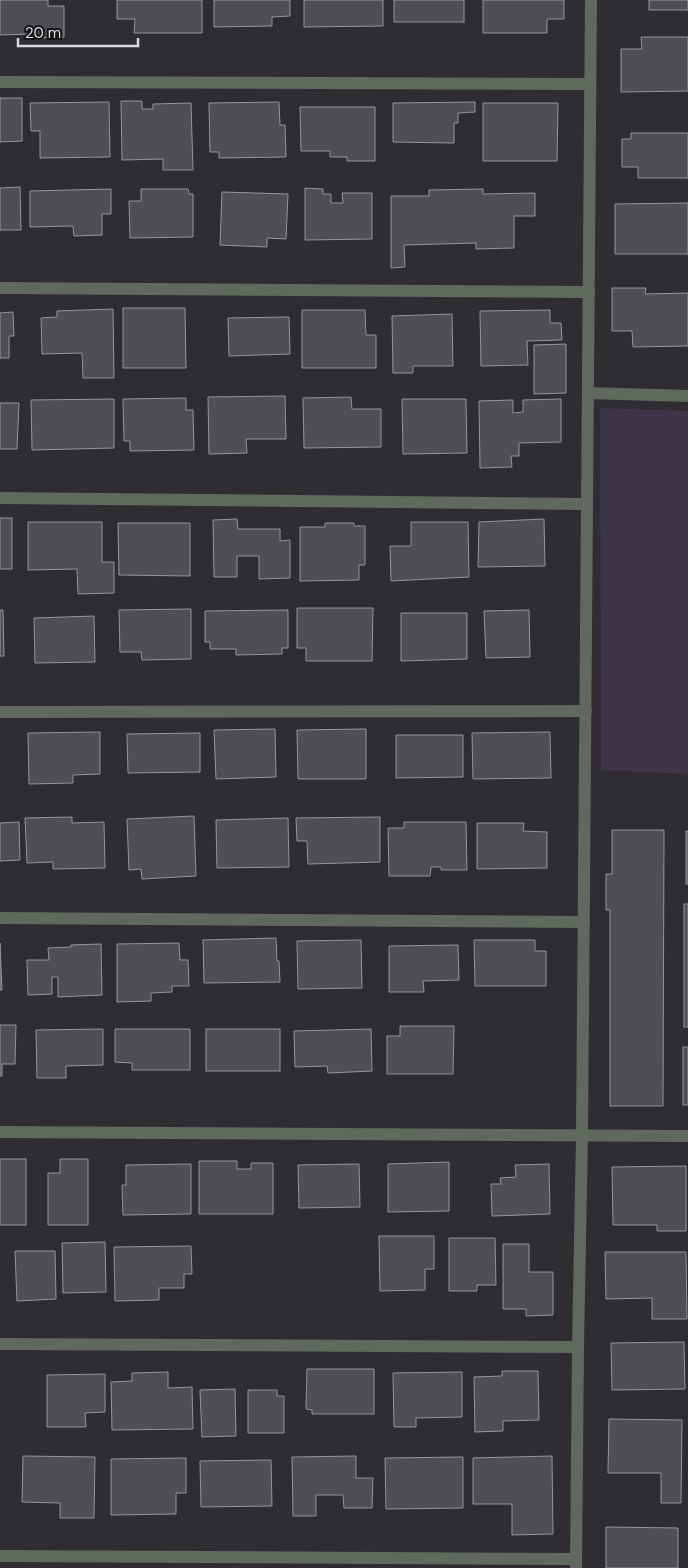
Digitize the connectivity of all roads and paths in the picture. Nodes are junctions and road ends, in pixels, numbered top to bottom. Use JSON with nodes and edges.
{"nodes":[{"id":1,"x":591,"y":0,"type":"edge"},
{"id":2,"x":0,"y":82,"type":"edge"},
{"id":3,"x":590,"y":84,"type":"junction"},
{"id":4,"x":0,"y":288,"type":"edge"},
{"id":5,"x":589,"y":292,"type":"junction"},
{"id":6,"x":588,"y":393,"type":"junction"},
{"id":7,"x":688,"y":396,"type":"edge"},
{"id":8,"x":0,"y":498,"type":"edge"},
{"id":9,"x":587,"y":504,"type":"junction"},
{"id":10,"x":586,"y":711,"type":"junction"},
{"id":11,"x":0,"y":712,"type":"edge"},
{"id":12,"x":0,"y":918,"type":"edge"},
{"id":13,"x":584,"y":922,"type":"junction"},
{"id":14,"x":0,"y":1132,"type":"edge"},
{"id":15,"x":582,"y":1135,"type":"junction"},
{"id":16,"x":688,"y":1136,"type":"edge"},
{"id":17,"x":0,"y":1344,"type":"edge"},
{"id":18,"x":578,"y":1347,"type":"junction"},
{"id":19,"x":0,"y":1556,"type":"edge"},
{"id":20,"x":576,"y":1564,"type":"edge"}],
"edges":[{"from":1,"to":3,"type":"street"},
{"from":2,"to":3,"type":"street"},
{"from":3,"to":5,"type":"street"},
{"from":4,"to":5,"type":"street"},
{"from":5,"to":6,"type":"street"},
{"from":6,"to":7,"type":"street"},
{"from":6,"to":9,"type":"street"},
{"from":8,"to":9,"type":"street"},
{"from":9,"to":10,"type":"street"},
{"from":10,"to":11,"type":"street"},
{"from":10,"to":13,"type":"street"},
{"from":12,"to":13,"type":"street"},
{"from":13,"to":15,"type":"street"},
{"from":14,"to":15,"type":"street"},
{"from":15,"to":16,"type":"street"},
{"from":15,"to":18,"type":"street"},
{"from":17,"to":18,"type":"street"},
{"from":18,"to":20,"type":"street"},
{"from":19,"to":20,"type":"street"}]}
